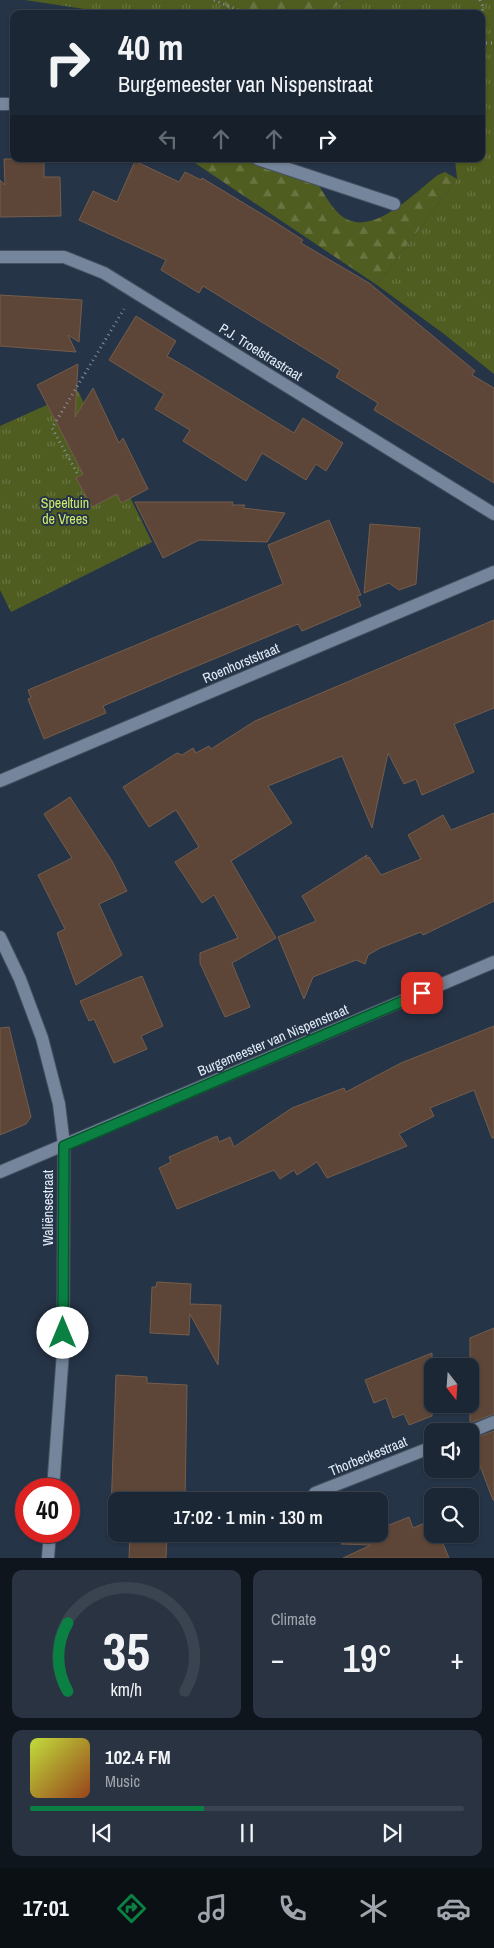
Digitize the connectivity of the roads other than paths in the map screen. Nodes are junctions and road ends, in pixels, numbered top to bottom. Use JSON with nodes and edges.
{"nodes":[{"id":1,"x":267,"y":162,"type":"edge"},
{"id":2,"x":394,"y":204,"type":"dead end"},
{"id":3,"x":0,"y":257,"type":"edge"},
{"id":4,"x":494,"y":514,"type":"edge"},
{"id":5,"x":494,"y":572,"type":"edge"},
{"id":6,"x":0,"y":781,"type":"edge"},
{"id":7,"x":0,"y":937,"type":"edge"},
{"id":8,"x":494,"y":962,"type":"edge"},
{"id":9,"x":64,"y":1146,"type":"junction"},
{"id":10,"x":0,"y":1172,"type":"edge"},
{"id":11,"x":494,"y":1422,"type":"edge"},
{"id":12,"x":479,"y":1428,"type":"edge"},
{"id":13,"x":424,"y":1450,"type":"edge"},
{"id":14,"x":54,"y":1478,"type":"edge"},
{"id":15,"x":320,"y":1492,"type":"edge"},
{"id":16,"x":49,"y":1543,"type":"edge"},
{"id":17,"x":48,"y":1558,"type":"edge"}],
"edges":[{"from":1,"to":2,"type":"street"},
{"from":3,"to":4,"type":"street","name":"P.J. Troelstrastraat"},
{"from":5,"to":6,"type":"street","name":"Roenhorststraat"},
{"from":7,"to":9,"type":"street","name":"Waliënsestraat"},
{"from":8,"to":9,"type":"street","name":"Burgemeester van Nispenstraat"},
{"from":9,"to":10,"type":"street","name":"Burgemeester van Nispenstraat"},
{"from":9,"to":14,"type":"street","name":"Waliënsestraat"},
{"from":11,"to":12,"type":"street"},
{"from":13,"to":15,"type":"street","name":"Thorbeckestraat"},
{"from":16,"to":17,"type":"street"}]}
